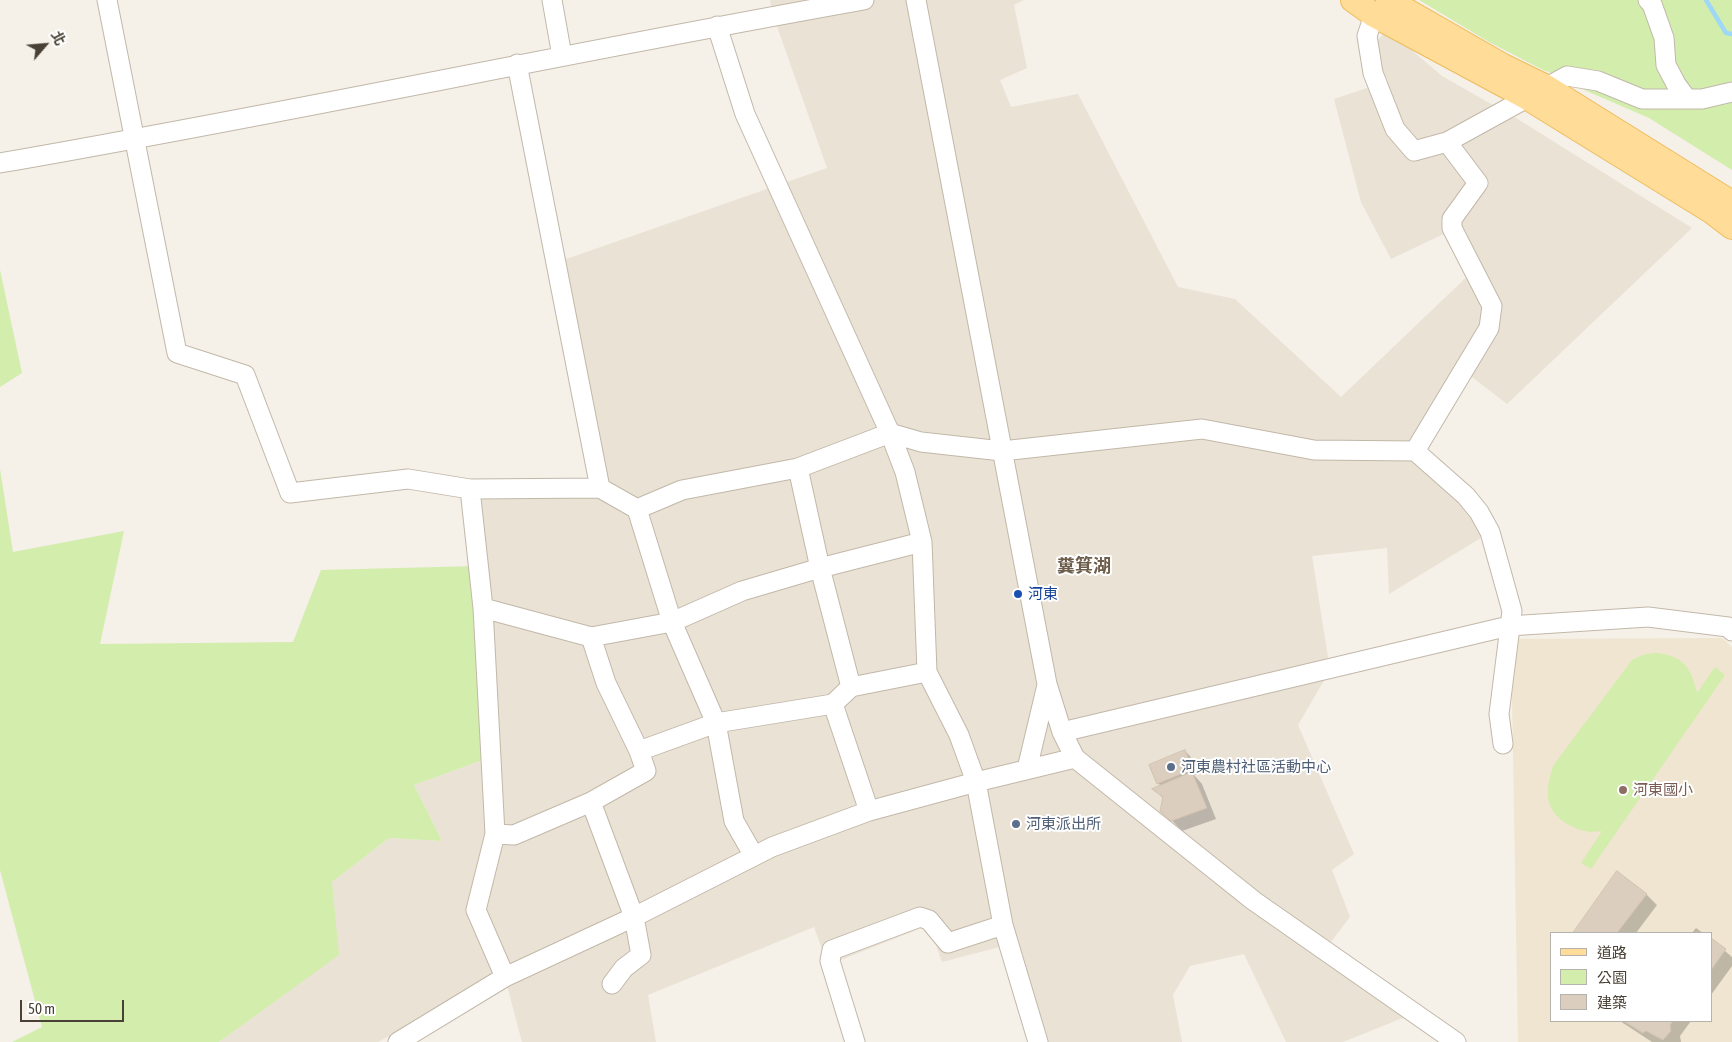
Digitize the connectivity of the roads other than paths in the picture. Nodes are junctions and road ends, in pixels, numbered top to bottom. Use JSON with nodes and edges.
{"nodes":[{"id":1,"x":107,"y":0,"type":"edge"},
{"id":2,"x":552,"y":0,"type":"edge"},
{"id":3,"x":864,"y":0,"type":"edge"},
{"id":4,"x":916,"y":0,"type":"edge"},
{"id":5,"x":1353,"y":0,"type":"edge"},
{"id":6,"x":1648,"y":0,"type":"edge"},
{"id":7,"x":1381,"y":7,"type":"edge"},
{"id":8,"x":718,"y":26,"type":"junction"},
{"id":9,"x":562,"y":56,"type":"junction"},
{"id":10,"x":517,"y":64,"type":"junction"},
{"id":11,"x":1732,"y":92,"type":"edge"},
{"id":12,"x":1537,"y":93,"type":"junction"},
{"id":13,"x":1687,"y":99,"type":"junction"},
{"id":14,"x":134,"y":140,"type":"junction"},
{"id":15,"x":1447,"y":142,"type":"junction"},
{"id":16,"x":0,"y":163,"type":"edge"},
{"id":17,"x":1732,"y":203,"type":"edge"},
{"id":18,"x":1732,"y":227,"type":"edge"},
{"id":19,"x":890,"y":433,"type":"junction"},
{"id":20,"x":1002,"y":451,"type":"junction"},
{"id":21,"x":1415,"y":451,"type":"junction"},
{"id":22,"x":798,"y":468,"type":"junction"},
{"id":23,"x":470,"y":488,"type":"junction"},
{"id":24,"x":600,"y":488,"type":"junction"},
{"id":25,"x":637,"y":509,"type":"junction"},
{"id":26,"x":922,"y":542,"type":"junction"},
{"id":27,"x":820,"y":568,"type":"junction"},
{"id":28,"x":483,"y":608,"type":"junction"},
{"id":29,"x":672,"y":622,"type":"junction"},
{"id":30,"x":1510,"y":626,"type":"junction"},
{"id":31,"x":1732,"y":631,"type":"edge"},
{"id":32,"x":591,"y":637,"type":"junction"},
{"id":33,"x":927,"y":672,"type":"junction"},
{"id":34,"x":1047,"y":684,"type":"junction"},
{"id":35,"x":851,"y":687,"type":"junction"},
{"id":36,"x":833,"y":704,"type":"junction"},
{"id":37,"x":716,"y":723,"type":"junction"},
{"id":38,"x":1062,"y":732,"type":"junction"},
{"id":39,"x":1503,"y":744,"type":"dead end"},
{"id":40,"x":638,"y":751,"type":"junction"},
{"id":41,"x":1074,"y":758,"type":"junction"},
{"id":42,"x":1026,"y":769,"type":"junction"},
{"id":43,"x":976,"y":782,"type":"junction"},
{"id":44,"x":591,"y":802,"type":"junction"},
{"id":45,"x":869,"y":811,"type":"junction"},
{"id":46,"x":495,"y":834,"type":"junction"},
{"id":47,"x":754,"y":856,"type":"junction"},
{"id":48,"x":634,"y":917,"type":"junction"},
{"id":49,"x":1004,"y":925,"type":"junction"},
{"id":50,"x":505,"y":977,"type":"junction"},
{"id":51,"x":612,"y":984,"type":"dead end"},
{"id":52,"x":398,"y":1042,"type":"edge"},
{"id":53,"x":855,"y":1042,"type":"edge"},
{"id":54,"x":1038,"y":1042,"type":"edge"},
{"id":55,"x":1456,"y":1042,"type":"edge"}],
"edges":[{"from":1,"to":14,"type":"street"},
{"from":2,"to":9,"type":"street"},
{"from":3,"to":8,"type":"street"},
{"from":4,"to":20,"type":"street"},
{"from":5,"to":7,"type":"main road"},
{"from":6,"to":13,"type":"street"},
{"from":7,"to":12,"type":"main road"},
{"from":7,"to":15,"type":"street"},
{"from":8,"to":9,"type":"street"},
{"from":8,"to":19,"type":"street"},
{"from":9,"to":10,"type":"street"},
{"from":10,"to":14,"type":"street"},
{"from":10,"to":24,"type":"street"},
{"from":11,"to":13,"type":"street"},
{"from":12,"to":13,"type":"street"},
{"from":12,"to":15,"type":"street"},
{"from":12,"to":17,"type":"main road"},
{"from":12,"to":18,"type":"main road"},
{"from":14,"to":16,"type":"street"},
{"from":14,"to":23,"type":"street"},
{"from":15,"to":21,"type":"street"},
{"from":19,"to":20,"type":"street"},
{"from":19,"to":22,"type":"street"},
{"from":19,"to":26,"type":"street"},
{"from":20,"to":21,"type":"street"},
{"from":20,"to":34,"type":"street"},
{"from":21,"to":30,"type":"street"},
{"from":22,"to":25,"type":"street"},
{"from":22,"to":27,"type":"street"},
{"from":23,"to":24,"type":"street"},
{"from":23,"to":28,"type":"street"},
{"from":24,"to":25,"type":"street"},
{"from":25,"to":29,"type":"street"},
{"from":26,"to":27,"type":"street"},
{"from":26,"to":33,"type":"street"},
{"from":27,"to":29,"type":"street"},
{"from":27,"to":35,"type":"street"},
{"from":28,"to":32,"type":"street"},
{"from":28,"to":46,"type":"street"},
{"from":29,"to":32,"type":"street"},
{"from":29,"to":37,"type":"street"},
{"from":30,"to":31,"type":"street"},
{"from":30,"to":38,"type":"street"},
{"from":30,"to":39,"type":"street"},
{"from":32,"to":40,"type":"street"},
{"from":33,"to":35,"type":"street"},
{"from":33,"to":43,"type":"street"},
{"from":34,"to":38,"type":"street"},
{"from":34,"to":42,"type":"street"},
{"from":35,"to":36,"type":"street"},
{"from":36,"to":37,"type":"street"},
{"from":36,"to":45,"type":"street"},
{"from":37,"to":40,"type":"street"},
{"from":37,"to":47,"type":"street"},
{"from":38,"to":41,"type":"street"},
{"from":40,"to":44,"type":"street"},
{"from":41,"to":42,"type":"street"},
{"from":41,"to":55,"type":"street"},
{"from":42,"to":43,"type":"street"},
{"from":43,"to":45,"type":"street"},
{"from":43,"to":49,"type":"street"},
{"from":44,"to":46,"type":"street"},
{"from":44,"to":48,"type":"street"},
{"from":45,"to":47,"type":"street"},
{"from":46,"to":50,"type":"street"},
{"from":47,"to":48,"type":"street"},
{"from":48,"to":50,"type":"street"},
{"from":48,"to":51,"type":"street"},
{"from":49,"to":53,"type":"street"},
{"from":49,"to":54,"type":"street"},
{"from":50,"to":52,"type":"street"}]}
